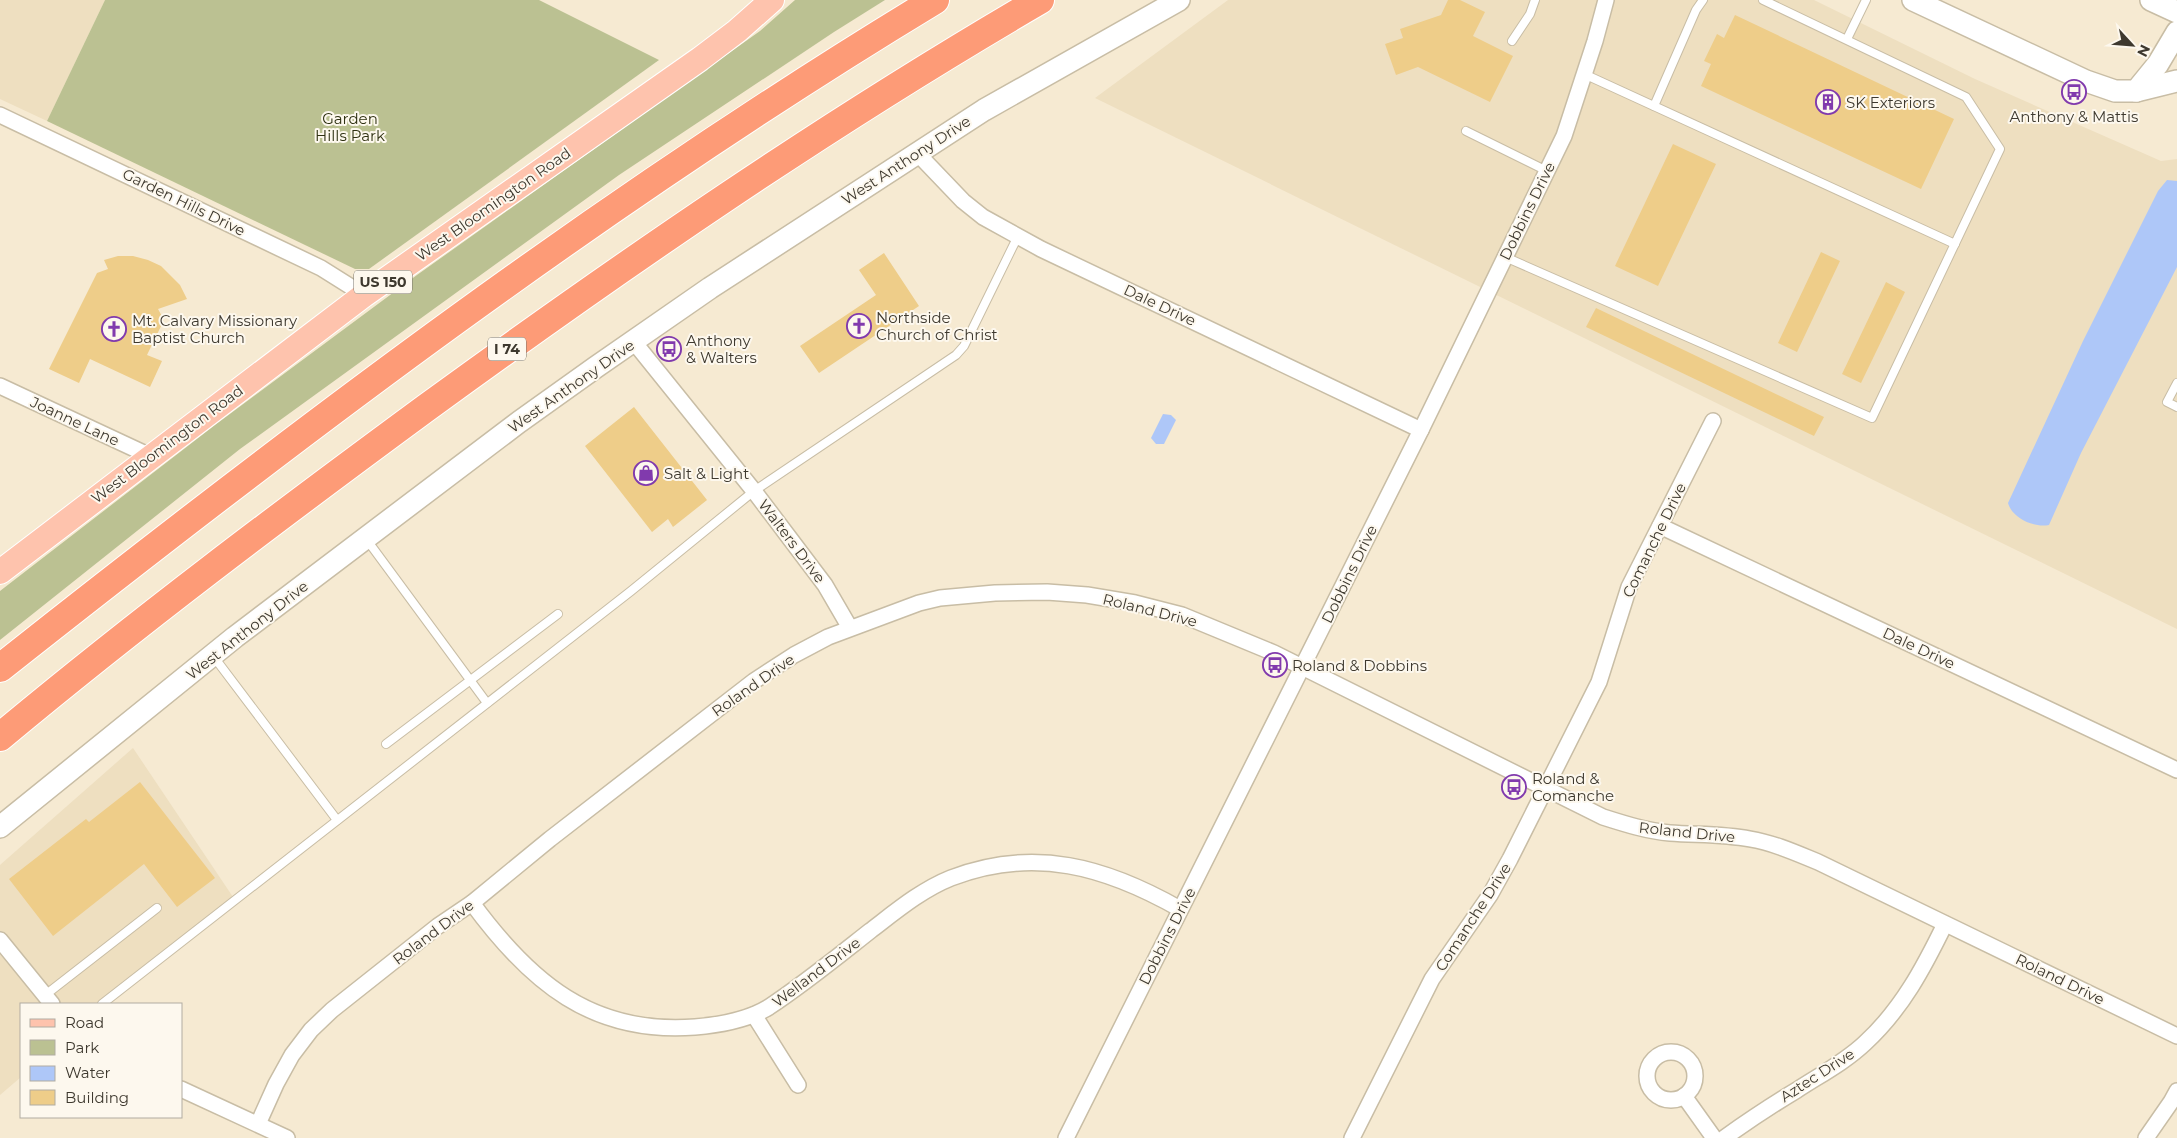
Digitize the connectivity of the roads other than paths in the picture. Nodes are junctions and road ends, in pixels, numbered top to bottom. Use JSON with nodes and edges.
{"nodes":[{"id":1,"x":772,"y":0,"type":"edge"},
{"id":2,"x":935,"y":0,"type":"edge"},
{"id":3,"x":1040,"y":0,"type":"edge"},
{"id":4,"x":1179,"y":0,"type":"edge"},
{"id":5,"x":1535,"y":0,"type":"edge"},
{"id":6,"x":1603,"y":0,"type":"edge"},
{"id":7,"x":1703,"y":0,"type":"edge"},
{"id":8,"x":1763,"y":0,"type":"edge"},
{"id":9,"x":1866,"y":0,"type":"edge"},
{"id":10,"x":1913,"y":0,"type":"edge"},
{"id":11,"x":2151,"y":0,"type":"edge"},
{"id":12,"x":2177,"y":12,"type":"edge"},
{"id":13,"x":2177,"y":32,"type":"edge"},
{"id":14,"x":1847,"y":39,"type":"junction"},
{"id":15,"x":1512,"y":42,"type":"dead end"},
{"id":16,"x":1584,"y":74,"type":"junction"},
{"id":17,"x":2177,"y":81,"type":"edge"},
{"id":18,"x":2136,"y":91,"type":"junction"},
{"id":19,"x":1654,"y":106,"type":"junction"},
{"id":20,"x":0,"y":115,"type":"edge"},
{"id":21,"x":1466,"y":131,"type":"dead end"},
{"id":22,"x":918,"y":154,"type":"junction"},
{"id":23,"x":1547,"y":171,"type":"junction"},
{"id":24,"x":1018,"y":236,"type":"junction"},
{"id":25,"x":1955,"y":244,"type":"junction"},
{"id":26,"x":1505,"y":257,"type":"junction"},
{"id":27,"x":364,"y":295,"type":"junction"},
{"id":28,"x":634,"y":342,"type":"junction"},
{"id":29,"x":2177,"y":383,"type":"edge"},
{"id":30,"x":0,"y":386,"type":"edge"},
{"id":31,"x":2177,"y":406,"type":"edge"},
{"id":32,"x":1712,"y":421,"type":"dead end"},
{"id":33,"x":1421,"y":430,"type":"junction"},
{"id":34,"x":150,"y":456,"type":"junction"},
{"id":35,"x":754,"y":491,"type":"junction"},
{"id":36,"x":1660,"y":526,"type":"junction"},
{"id":37,"x":365,"y":539,"type":"junction"},
{"id":38,"x":0,"y":572,"type":"edge"},
{"id":39,"x":558,"y":614,"type":"dead end"},
{"id":40,"x":850,"y":628,"type":"junction"},
{"id":41,"x":213,"y":655,"type":"junction"},
{"id":42,"x":1303,"y":667,"type":"junction"},
{"id":43,"x":0,"y":668,"type":"edge"},
{"id":44,"x":472,"y":679,"type":"junction"},
{"id":45,"x":487,"y":703,"type":"junction"},
{"id":46,"x":0,"y":737,"type":"edge"},
{"id":47,"x":386,"y":744,"type":"dead end"},
{"id":48,"x":2177,"y":770,"type":"edge"},
{"id":49,"x":1545,"y":789,"type":"junction"},
{"id":50,"x":337,"y":820,"type":"junction"},
{"id":51,"x":0,"y":827,"type":"edge"},
{"id":52,"x":472,"y":904,"type":"junction"},
{"id":53,"x":157,"y":908,"type":"dead end"},
{"id":54,"x":1180,"y":909,"type":"junction"},
{"id":55,"x":1945,"y":924,"type":"junction"},
{"id":56,"x":0,"y":940,"type":"edge"},
{"id":57,"x":48,"y":1000,"type":"edge"},
{"id":58,"x":103,"y":1003,"type":"edge"},
{"id":59,"x":754,"y":1015,"type":"junction"},
{"id":60,"x":2177,"y":1036,"type":"edge"},
{"id":61,"x":798,"y":1085,"type":"dead end"},
{"id":62,"x":182,"y":1089,"type":"edge"},
{"id":63,"x":2177,"y":1091,"type":"edge"},
{"id":64,"x":1684,"y":1096,"type":"dead end"},
{"id":65,"x":258,"y":1124,"type":"junction"},
{"id":66,"x":287,"y":1138,"type":"edge"},
{"id":67,"x":1066,"y":1138,"type":"edge"},
{"id":68,"x":1352,"y":1138,"type":"edge"},
{"id":69,"x":1714,"y":1138,"type":"edge"},
{"id":70,"x":1724,"y":1138,"type":"edge"},
{"id":71,"x":2146,"y":1138,"type":"edge"}],
"edges":[{"from":1,"to":27,"type":"main road","name":"West Bloomington Road","number":"US 150"},
{"from":2,"to":43,"type":"highway"},
{"from":3,"to":46,"type":"highway","number":"I 74"},
{"from":4,"to":22,"type":"street","name":"West Anthony Drive"},
{"from":5,"to":15,"type":"lane"},
{"from":6,"to":16,"type":"street","name":"Dobbins Drive"},
{"from":7,"to":19,"type":"lane"},
{"from":8,"to":14,"type":"lane"},
{"from":9,"to":14,"type":"lane"},
{"from":10,"to":18,"type":"street"},
{"from":11,"to":12,"type":"street"},
{"from":13,"to":18,"type":"street"},
{"from":14,"to":25,"type":"lane"},
{"from":16,"to":19,"type":"lane"},
{"from":16,"to":23,"type":"street","name":"Dobbins Drive"},
{"from":17,"to":18,"type":"street"},
{"from":19,"to":25,"type":"lane"},
{"from":20,"to":27,"type":"street","name":"Garden Hills Drive"},
{"from":21,"to":23,"type":"lane"},
{"from":22,"to":24,"type":"street","name":"Dale Drive"},
{"from":22,"to":28,"type":"street","name":"West Anthony Drive"},
{"from":23,"to":26,"type":"street","name":"Dobbins Drive"},
{"from":24,"to":33,"type":"street","name":"Dale Drive"},
{"from":24,"to":35,"type":"lane"},
{"from":25,"to":26,"type":"lane"},
{"from":26,"to":33,"type":"street","name":"Dobbins Drive"},
{"from":27,"to":34,"type":"main road","name":"West Bloomington Road","number":"US 150"},
{"from":28,"to":35,"type":"street","name":"Walters Drive"},
{"from":28,"to":37,"type":"street","name":"West Anthony Drive"},
{"from":29,"to":31,"type":"lane"},
{"from":30,"to":34,"type":"street","name":"Joanne Lane"},
{"from":32,"to":36,"type":"street","name":"Comanche Drive"},
{"from":33,"to":42,"type":"street","name":"Dobbins Drive"},
{"from":34,"to":38,"type":"main road","name":"West Bloomington Road","number":"US 150"},
{"from":35,"to":40,"type":"street","name":"Walters Drive"},
{"from":35,"to":45,"type":"lane"},
{"from":36,"to":48,"type":"street","name":"Dale Drive"},
{"from":36,"to":49,"type":"street","name":"Comanche Drive"},
{"from":37,"to":41,"type":"street","name":"West Anthony Drive"},
{"from":37,"to":44,"type":"lane"},
{"from":39,"to":44,"type":"lane"},
{"from":40,"to":42,"type":"street","name":"Roland Drive"},
{"from":40,"to":52,"type":"street","name":"Roland Drive"},
{"from":41,"to":50,"type":"lane"},
{"from":41,"to":51,"type":"street","name":"West Anthony Drive"},
{"from":42,"to":49,"type":"street","name":"Roland Drive"},
{"from":42,"to":54,"type":"street","name":"Dobbins Drive"},
{"from":44,"to":45,"type":"lane"},
{"from":44,"to":47,"type":"lane"},
{"from":45,"to":50,"type":"lane"},
{"from":49,"to":55,"type":"street","name":"Roland Drive"},
{"from":49,"to":68,"type":"street","name":"Comanche Drive"},
{"from":50,"to":58,"type":"lane"},
{"from":52,"to":59,"type":"street","name":"Welland Drive"},
{"from":52,"to":65,"type":"street","name":"Roland Drive"},
{"from":53,"to":57,"type":"lane"},
{"from":54,"to":59,"type":"street","name":"Welland Drive"},
{"from":54,"to":67,"type":"street","name":"Dobbins Drive"},
{"from":55,"to":60,"type":"street","name":"Roland Drive"},
{"from":55,"to":70,"type":"street","name":"Aztec Drive"},
{"from":56,"to":57,"type":"street"},
{"from":59,"to":61,"type":"street"},
{"from":62,"to":65,"type":"street"},
{"from":63,"to":71,"type":"street"},
{"from":64,"to":69,"type":"street"},
{"from":65,"to":66,"type":"street"}]}
